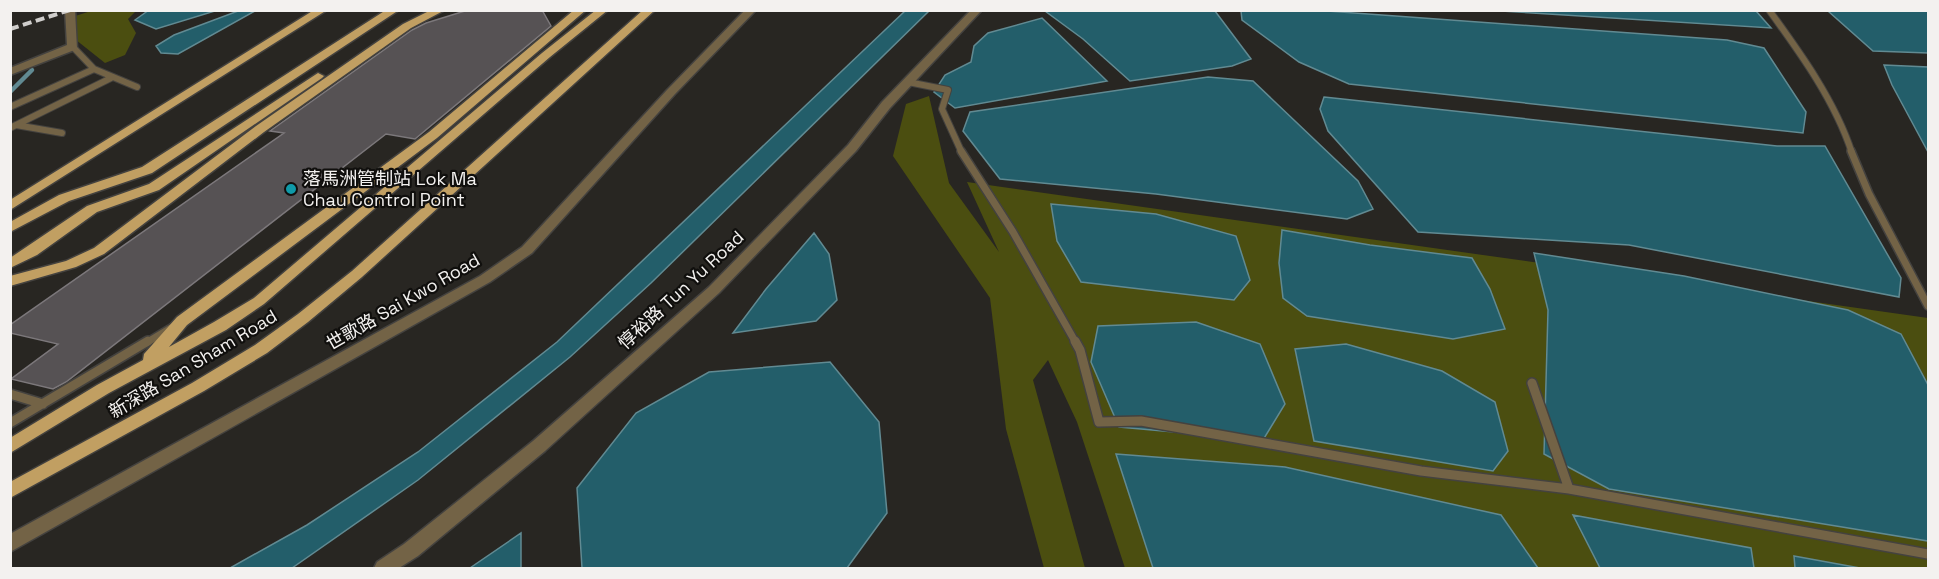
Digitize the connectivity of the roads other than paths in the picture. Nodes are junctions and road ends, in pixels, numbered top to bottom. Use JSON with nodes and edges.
{"nodes":[{"id":1,"x":70,"y":10,"type":"edge"},
{"id":2,"x":322,"y":10,"type":"edge"},
{"id":3,"x":394,"y":10,"type":"edge"},
{"id":4,"x":414,"y":10,"type":"edge"},
{"id":5,"x":440,"y":10,"type":"edge"},
{"id":6,"x":581,"y":10,"type":"edge"},
{"id":7,"x":603,"y":10,"type":"edge"},
{"id":8,"x":650,"y":10,"type":"edge"},
{"id":9,"x":751,"y":10,"type":"edge"},
{"id":10,"x":976,"y":10,"type":"edge"},
{"id":11,"x":1769,"y":10,"type":"edge"},
{"id":12,"x":73,"y":47,"type":"junction"},
{"id":13,"x":94,"y":69,"type":"junction"},
{"id":14,"x":10,"y":72,"type":"edge"},
{"id":15,"x":111,"y":78,"type":"junction"},
{"id":16,"x":908,"y":82,"type":"junction"},
{"id":17,"x":137,"y":87,"type":"dead end"},
{"id":18,"x":10,"y":107,"type":"edge"},
{"id":19,"x":13,"y":127,"type":"edge"},
{"id":20,"x":62,"y":133,"type":"dead end"},
{"id":21,"x":10,"y":206,"type":"edge"},
{"id":22,"x":10,"y":228,"type":"edge"},
{"id":23,"x":10,"y":264,"type":"edge"},
{"id":24,"x":10,"y":281,"type":"edge"},
{"id":25,"x":1929,"y":306,"type":"edge"},
{"id":26,"x":182,"y":321,"type":"junction"},
{"id":27,"x":144,"y":365,"type":"junction"},
{"id":28,"x":1532,"y":383,"type":"dead end"},
{"id":29,"x":10,"y":393,"type":"edge"},
{"id":30,"x":43,"y":404,"type":"junction"},
{"id":31,"x":10,"y":423,"type":"edge"},
{"id":32,"x":10,"y":447,"type":"edge"},
{"id":33,"x":1569,"y":489,"type":"junction"},
{"id":34,"x":10,"y":491,"type":"edge"},
{"id":35,"x":10,"y":544,"type":"edge"},
{"id":36,"x":1929,"y":554,"type":"edge"},
{"id":37,"x":384,"y":568,"type":"edge"}],
"edges":[{"from":1,"to":12,"type":"street"},
{"from":2,"to":21,"type":"main road"},
{"from":3,"to":22,"type":"main road"},
{"from":4,"to":23,"type":"main road"},
{"from":5,"to":24,"type":"main road"},
{"from":6,"to":26,"type":"main road","name":"新深路 San Sham Road"},
{"from":7,"to":27,"type":"main road","name":"新深路 San Sham Road"},
{"from":8,"to":34,"type":"main road","name":"新深路 San Sham Road"},
{"from":9,"to":35,"type":"street","name":"世歌路 Sai Kwo Road"},
{"from":10,"to":16,"type":"street","name":"惇裕路 Tun Yu Road"},
{"from":11,"to":25,"type":"lane"},
{"from":12,"to":13,"type":"lane"},
{"from":12,"to":14,"type":"street"},
{"from":13,"to":15,"type":"lane"},
{"from":13,"to":18,"type":"lane"},
{"from":15,"to":17,"type":"lane"},
{"from":15,"to":19,"type":"lane"},
{"from":16,"to":33,"type":"lane"},
{"from":16,"to":37,"type":"street","name":"惇裕路 Tun Yu Road"},
{"from":19,"to":20,"type":"lane"},
{"from":26,"to":27,"type":"main road","name":"新深路 San Sham Road"},
{"from":26,"to":30,"type":"lane"},
{"from":27,"to":32,"type":"main road","name":"新深路 San Sham Road"},
{"from":28,"to":33,"type":"lane"},
{"from":29,"to":30,"type":"lane"},
{"from":30,"to":31,"type":"lane"},
{"from":33,"to":36,"type":"lane"}]}
